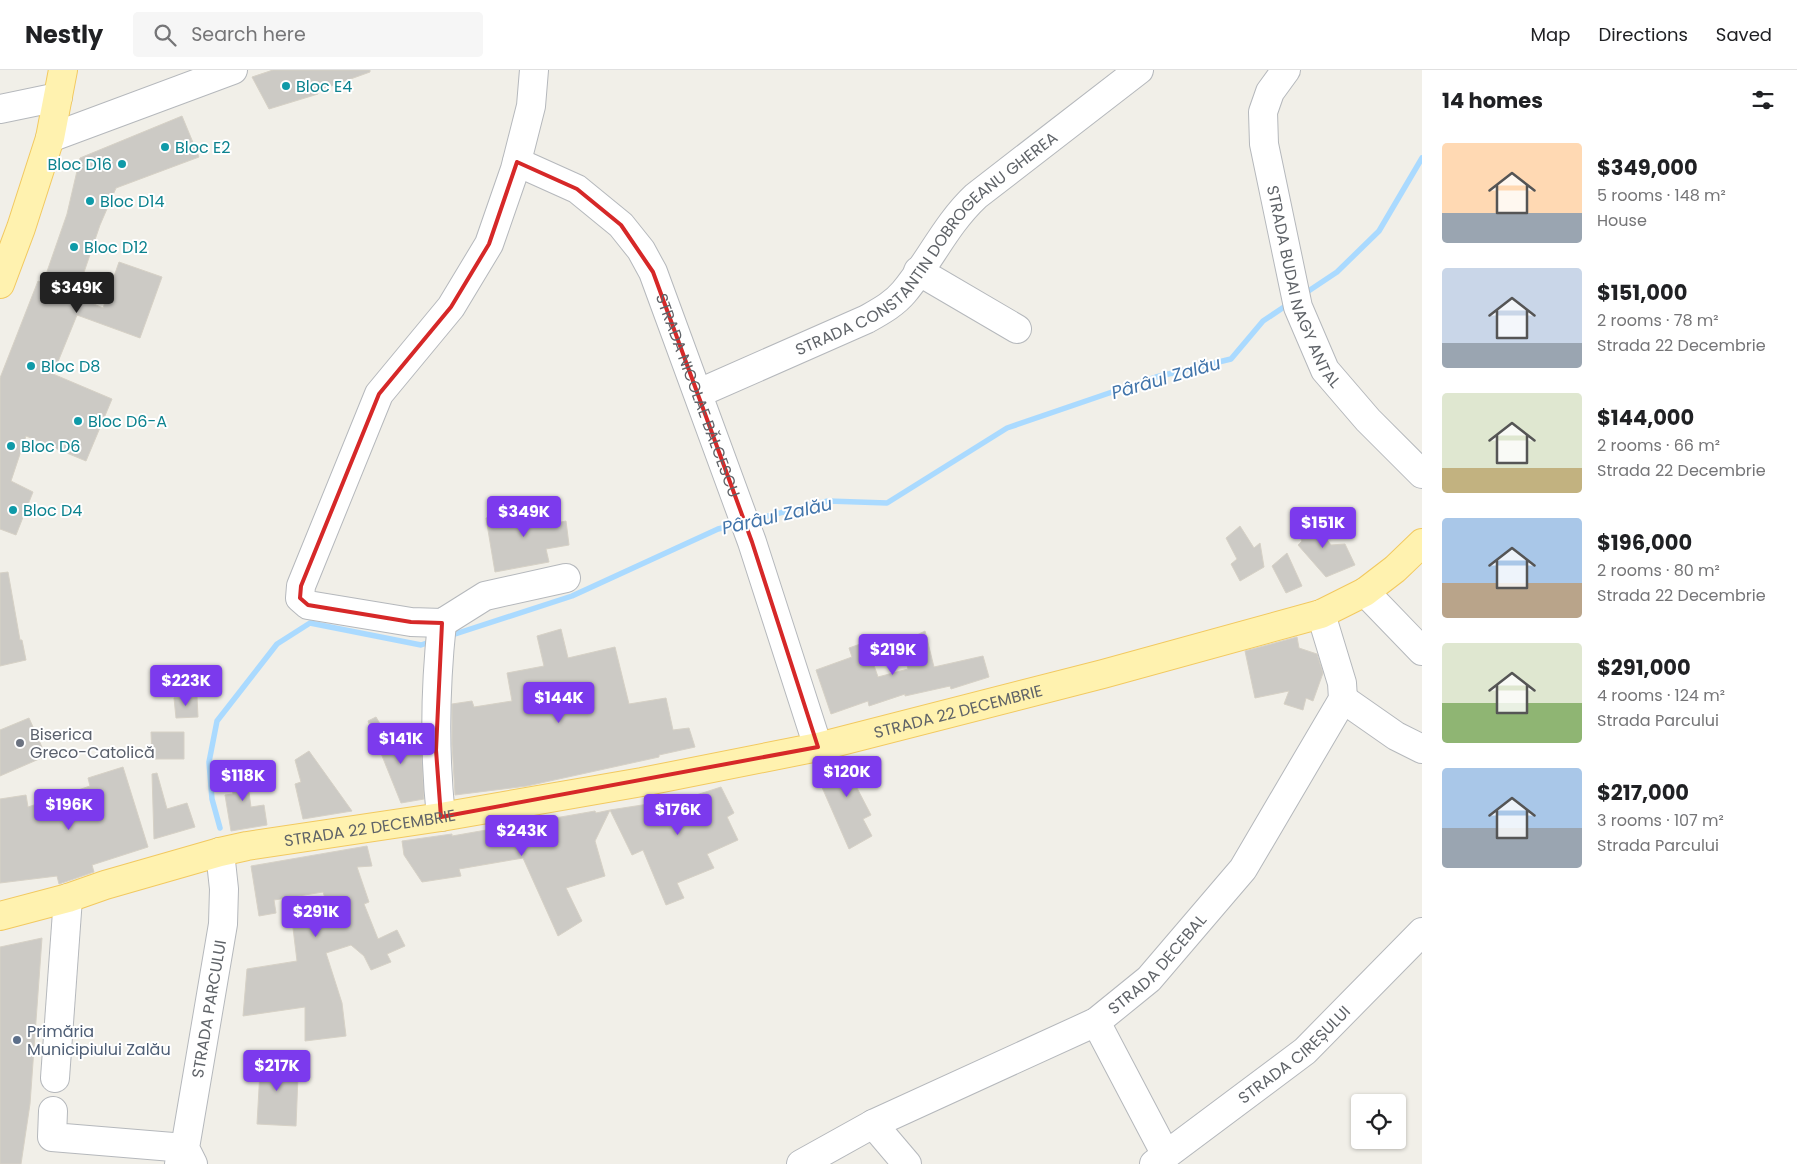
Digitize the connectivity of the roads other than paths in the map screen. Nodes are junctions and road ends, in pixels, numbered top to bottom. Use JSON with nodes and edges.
{"nodes":[{"id":1,"x":62,"y":70,"type":"edge"},
{"id":2,"x":233,"y":70,"type":"edge"},
{"id":3,"x":534,"y":70,"type":"edge"},
{"id":4,"x":1139,"y":70,"type":"edge"},
{"id":5,"x":1286,"y":70,"type":"edge"},
{"id":6,"x":176,"y":80,"type":"edge"},
{"id":7,"x":58,"y":97,"type":"junction"},
{"id":8,"x":0,"y":108,"type":"edge"},
{"id":9,"x":50,"y":138,"type":"junction"},
{"id":10,"x":517,"y":162,"type":"junction"},
{"id":11,"x":918,"y":271,"type":"junction"},
{"id":12,"x":0,"y":284,"type":"edge"},
{"id":13,"x":1017,"y":329,"type":"dead end"},
{"id":14,"x":699,"y":392,"type":"junction"},
{"id":15,"x":1422,"y":474,"type":"edge"},
{"id":16,"x":1422,"y":542,"type":"edge"},
{"id":17,"x":566,"y":578,"type":"dead end"},
{"id":18,"x":1365,"y":592,"type":"junction"},
{"id":19,"x":1321,"y":614,"type":"junction"},
{"id":20,"x":442,"y":623,"type":"junction"},
{"id":21,"x":1422,"y":651,"type":"edge"},
{"id":22,"x":1343,"y":699,"type":"junction"},
{"id":23,"x":818,"y":747,"type":"junction"},
{"id":24,"x":1422,"y":749,"type":"edge"},
{"id":25,"x":442,"y":816,"type":"junction"},
{"id":26,"x":220,"y":852,"type":"junction"},
{"id":27,"x":68,"y":898,"type":"junction"},
{"id":28,"x":0,"y":916,"type":"edge"},
{"id":29,"x":1422,"y":932,"type":"edge"},
{"id":30,"x":1096,"y":1022,"type":"junction"},
{"id":31,"x":55,"y":1078,"type":"dead end"},
{"id":32,"x":53,"y":1111,"type":"dead end"},
{"id":33,"x":873,"y":1124,"type":"junction"},
{"id":34,"x":186,"y":1159,"type":"edge"},
{"id":35,"x":1160,"y":1159,"type":"edge"},
{"id":36,"x":801,"y":1164,"type":"edge"},
{"id":37,"x":907,"y":1164,"type":"edge"}],
"edges":[{"from":1,"to":7,"type":"main road"},
{"from":2,"to":6,"type":"street"},
{"from":3,"to":10,"type":"street"},
{"from":4,"to":11,"type":"street","name":"STRADA CONSTANTIN DOBROGEANU GHEREA"},
{"from":5,"to":15,"type":"street","name":"STRADA BUDAI NAGY ANTAL"},
{"from":6,"to":9,"type":"street"},
{"from":7,"to":8,"type":"street"},
{"from":7,"to":9,"type":"main road"},
{"from":9,"to":12,"type":"main road"},
{"from":10,"to":14,"type":"street","name":"STRADA NICOLAE BĂLCESCU"},
{"from":10,"to":20,"type":"street"},
{"from":11,"to":13,"type":"street"},
{"from":11,"to":14,"type":"street","name":"STRADA CONSTANTIN DOBROGEANU GHEREA"},
{"from":14,"to":23,"type":"street","name":"STRADA NICOLAE BĂLCESCU"},
{"from":16,"to":18,"type":"main road","name":"STRADA 22 DECEMBRIE"},
{"from":17,"to":20,"type":"street"},
{"from":18,"to":19,"type":"main road","name":"STRADA 22 DECEMBRIE"},
{"from":18,"to":21,"type":"street"},
{"from":19,"to":22,"type":"street"},
{"from":19,"to":23,"type":"main road","name":"STRADA 22 DECEMBRIE"},
{"from":20,"to":25,"type":"street"},
{"from":22,"to":24,"type":"street"},
{"from":22,"to":30,"type":"street","name":"STRADA DECEBAL"},
{"from":23,"to":25,"type":"main road","name":"STRADA 22 DECEMBRIE"},
{"from":25,"to":26,"type":"main road","name":"STRADA 22 DECEMBRIE"},
{"from":26,"to":27,"type":"main road","name":"STRADA 22 DECEMBRIE"},
{"from":26,"to":34,"type":"street","name":"STRADA PARCULUI"},
{"from":27,"to":28,"type":"main road","name":"STRADA 22 DECEMBRIE"},
{"from":27,"to":31,"type":"street"},
{"from":29,"to":35,"type":"street","name":"STRADA CIREȘULUI"},
{"from":30,"to":33,"type":"street","name":"STRADA DECEBAL"},
{"from":30,"to":35,"type":"street"},
{"from":32,"to":34,"type":"street"},
{"from":33,"to":36,"type":"street","name":"STRADA DECEBAL"},
{"from":33,"to":37,"type":"street"}]}
